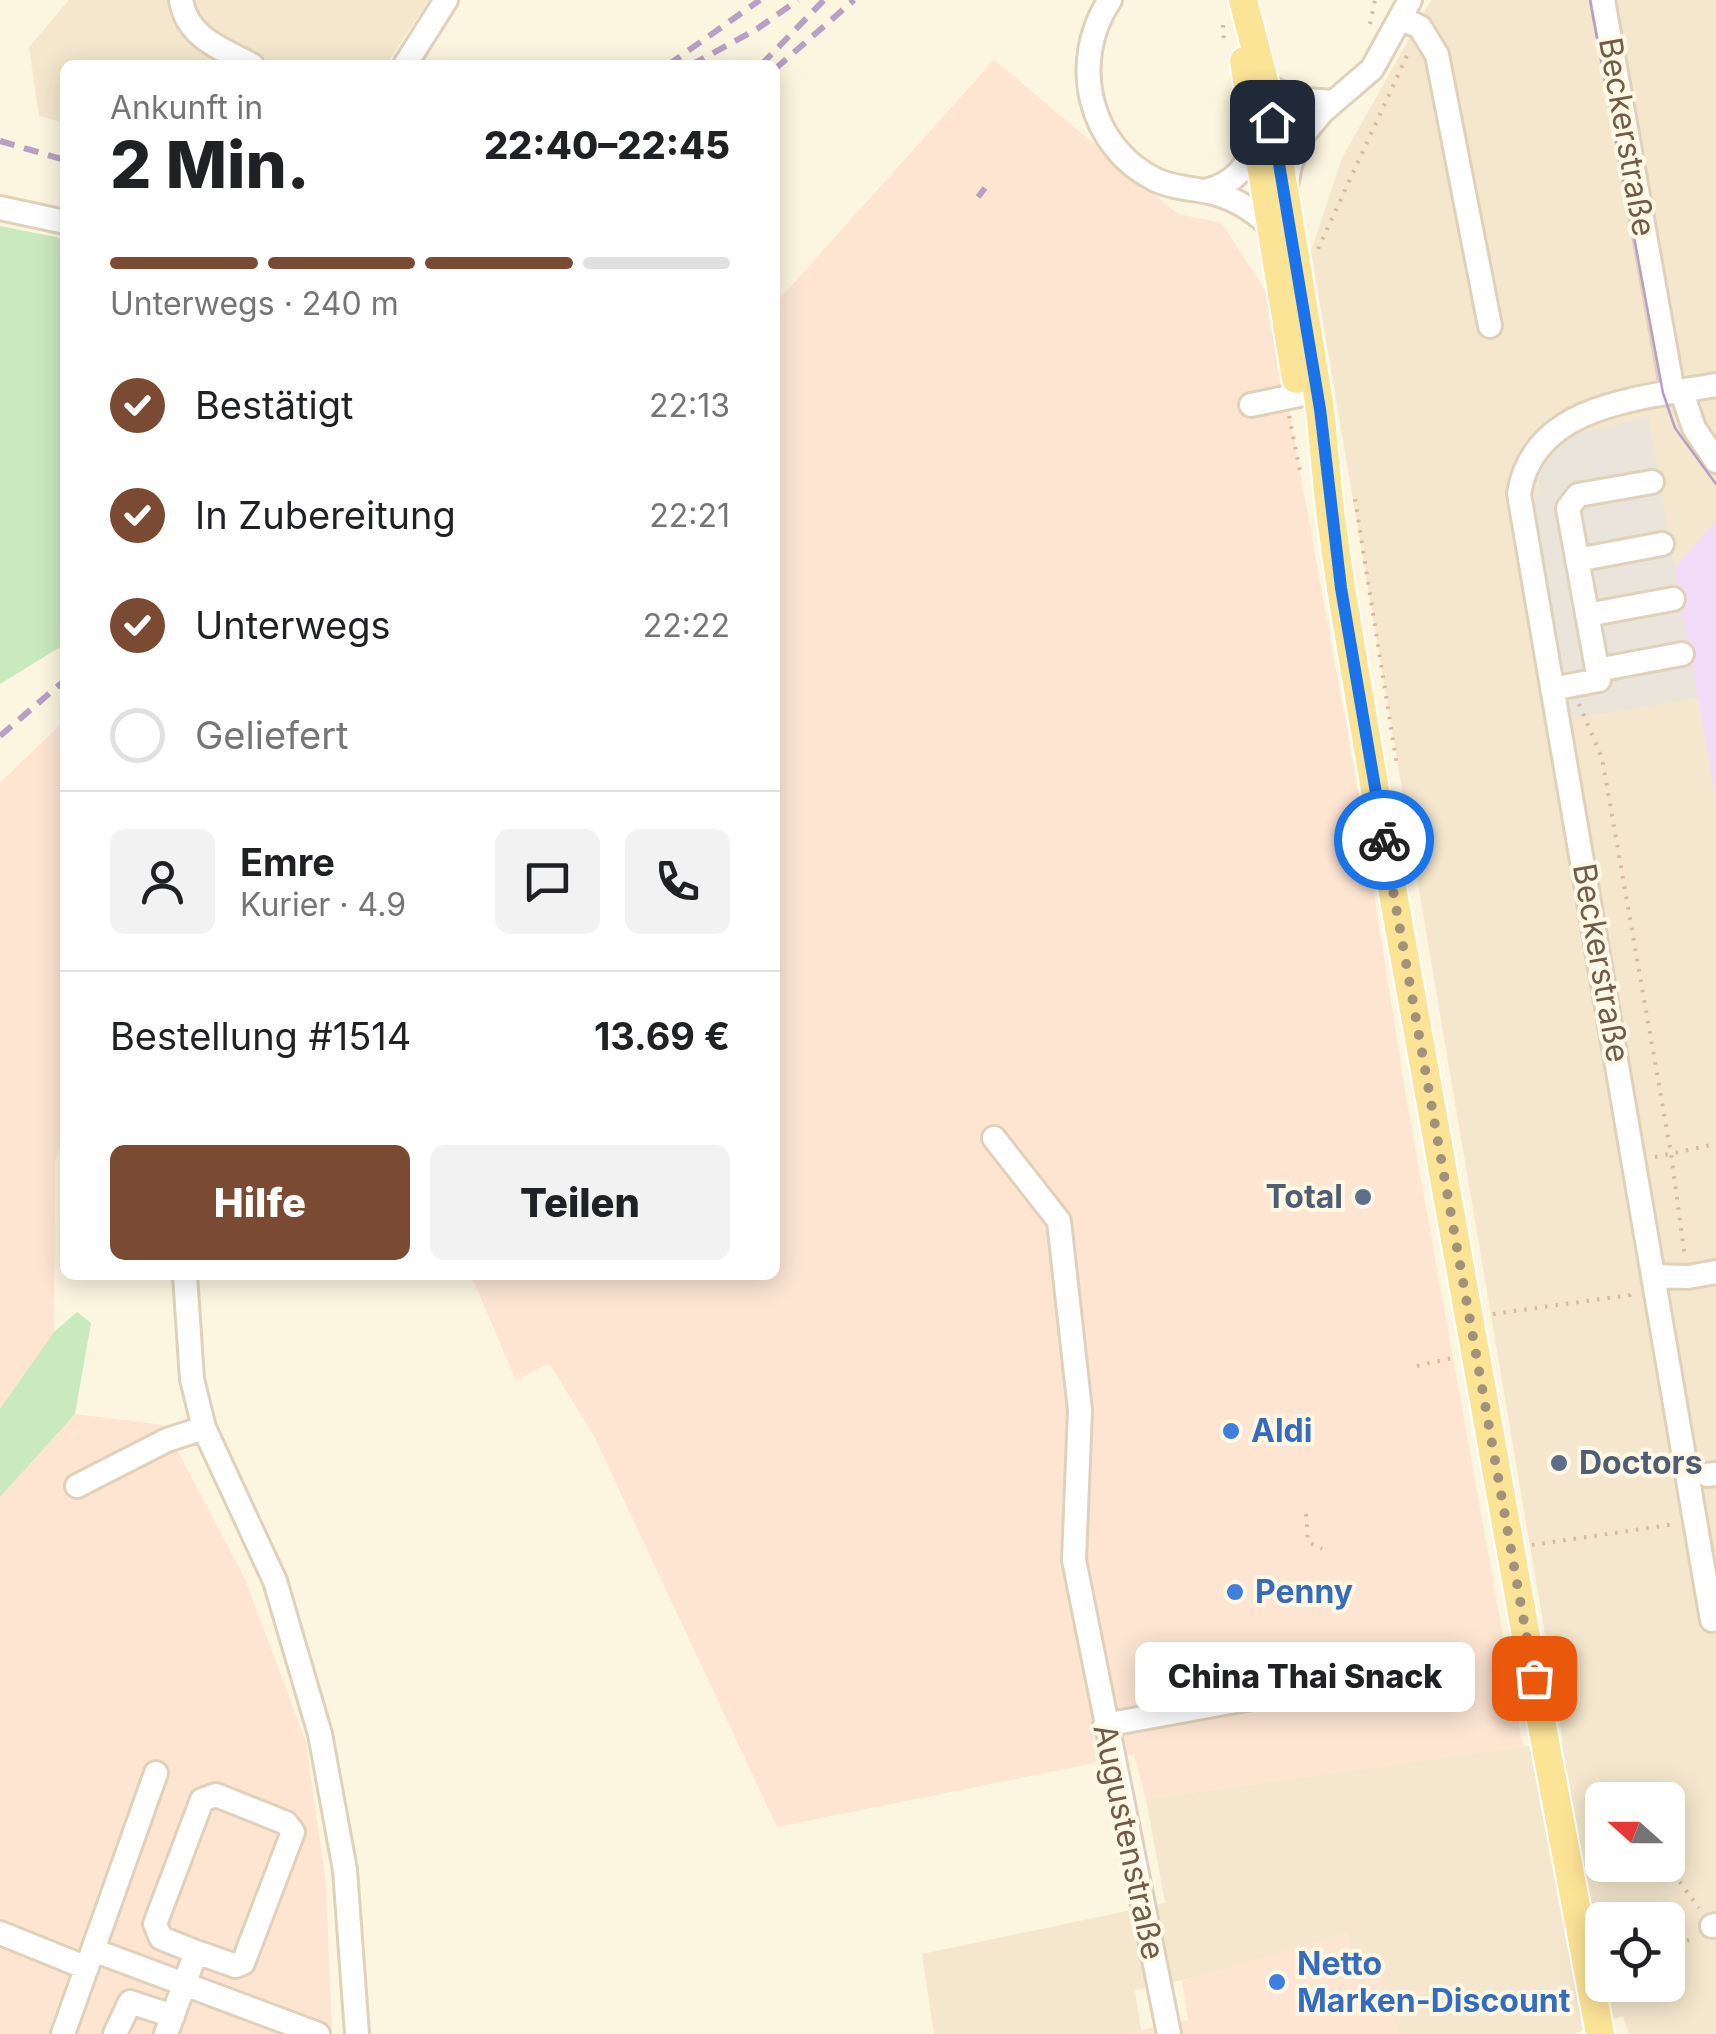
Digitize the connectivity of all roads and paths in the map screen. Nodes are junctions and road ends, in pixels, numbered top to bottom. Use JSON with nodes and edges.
{"nodes":[{"id":1,"x":181,"y":0,"type":"edge"},
{"id":2,"x":446,"y":0,"type":"edge"},
{"id":3,"x":1110,"y":0,"type":"edge"},
{"id":4,"x":1241,"y":0,"type":"edge"},
{"id":5,"x":1375,"y":0,"type":"edge"},
{"id":6,"x":1603,"y":0,"type":"edge"},
{"id":7,"x":1410,"y":15,"type":"edge"},
{"id":8,"x":1370,"y":32,"type":"dead end"},
{"id":9,"x":243,"y":60,"type":"edge"},
{"id":10,"x":408,"y":60,"type":"edge"},
{"id":11,"x":1266,"y":85,"type":"junction"},
{"id":12,"x":1333,"y":102,"type":"junction"},
{"id":13,"x":1254,"y":140,"type":"junction"},
{"id":14,"x":1206,"y":191,"type":"junction"},
{"id":15,"x":1285,"y":196,"type":"junction"},
{"id":16,"x":0,"y":208,"type":"edge"},
{"id":17,"x":60,"y":221,"type":"edge"},
{"id":18,"x":1270,"y":226,"type":"junction"},
{"id":19,"x":1316,"y":254,"type":"dead end"},
{"id":20,"x":1490,"y":326,"type":"dead end"},
{"id":21,"x":1716,"y":384,"type":"edge"},
{"id":22,"x":1672,"y":392,"type":"junction"},
{"id":23,"x":1299,"y":395,"type":"junction"},
{"id":24,"x":1251,"y":405,"type":"dead end"},
{"id":25,"x":1716,"y":461,"type":"edge"},
{"id":26,"x":1652,"y":482,"type":"dead end"},
{"id":27,"x":1330,"y":511,"type":"junction"},
{"id":28,"x":1662,"y":544,"type":"dead end"},
{"id":29,"x":1577,"y":560,"type":"junction"},
{"id":30,"x":1673,"y":599,"type":"dead end"},
{"id":31,"x":1588,"y":615,"type":"junction"},
{"id":32,"x":1682,"y":654,"type":"dead end"},
{"id":33,"x":1598,"y":670,"type":"junction"},
{"id":34,"x":1562,"y":687,"type":"junction"},
{"id":35,"x":994,"y":1138,"type":"dead end"},
{"id":36,"x":1716,"y":1144,"type":"edge"},
{"id":37,"x":1671,"y":1154,"type":"junction"},
{"id":38,"x":1636,"y":1161,"type":"junction"},
{"id":39,"x":1716,"y":1272,"type":"edge"},
{"id":40,"x":1656,"y":1276,"type":"junction"},
{"id":41,"x":1688,"y":1277,"type":"junction"},
{"id":42,"x":186,"y":1280,"type":"edge"},
{"id":43,"x":1491,"y":1315,"type":"dead end"},
{"id":44,"x":1458,"y":1356,"type":"dead end"},
{"id":45,"x":1418,"y":1366,"type":"dead end"},
{"id":46,"x":204,"y":1428,"type":"junction"},
{"id":47,"x":76,"y":1486,"type":"dead end"},
{"id":48,"x":1306,"y":1514,"type":"dead end"},
{"id":49,"x":1696,"y":1522,"type":"junction"},
{"id":50,"x":1322,"y":1549,"type":"dead end"},
{"id":51,"x":1510,"y":1549,"type":"junction"},
{"id":52,"x":1712,"y":1620,"type":"dead end"},
{"id":53,"x":1322,"y":1685,"type":"dead end"},
{"id":54,"x":1105,"y":1726,"type":"junction"},
{"id":55,"x":156,"y":1773,"type":"dead end"},
{"id":56,"x":1680,"y":1882,"type":"edge"},
{"id":57,"x":1714,"y":1926,"type":"edge"},
{"id":58,"x":0,"y":1933,"type":"edge"},
{"id":59,"x":1685,"y":1943,"type":"edge"},
{"id":60,"x":196,"y":1952,"type":"junction"},
{"id":61,"x":90,"y":1959,"type":"junction"},
{"id":62,"x":185,"y":1984,"type":"junction"},
{"id":63,"x":170,"y":2025,"type":"edge"},
{"id":64,"x":63,"y":2034,"type":"edge"},
{"id":65,"x":115,"y":2034,"type":"edge"},
{"id":66,"x":318,"y":2034,"type":"edge"},
{"id":67,"x":357,"y":2034,"type":"edge"},
{"id":68,"x":1168,"y":2034,"type":"edge"},
{"id":69,"x":1600,"y":2034,"type":"edge"}],
"edges":[{"from":1,"to":9,"type":"street"},
{"from":2,"to":10,"type":"street"},
{"from":3,"to":14,"type":"street"},
{"from":4,"to":11,"type":"main road"},
{"from":4,"to":13,"type":"main road"},
{"from":5,"to":8,"type":"path"},
{"from":6,"to":22,"type":"street","name":"Beckerstraße"},
{"from":7,"to":12,"type":"street"},
{"from":7,"to":19,"type":"path"},
{"from":7,"to":20,"type":"street"},
{"from":11,"to":12,"type":"street"},
{"from":11,"to":15,"type":"main road"},
{"from":12,"to":15,"type":"street"},
{"from":13,"to":14,"type":"street"},
{"from":13,"to":18,"type":"main road"},
{"from":14,"to":18,"type":"street"},
{"from":15,"to":27,"type":"main road"},
{"from":16,"to":17,"type":"street"},
{"from":18,"to":23,"type":"main road"},
{"from":21,"to":22,"type":"street"},
{"from":22,"to":25,"type":"street"},
{"from":22,"to":34,"type":"street","name":"Beckerstraße"},
{"from":23,"to":24,"type":"street"},
{"from":23,"to":27,"type":"main road"},
{"from":26,"to":29,"type":"street"},
{"from":27,"to":51,"type":"main road"},
{"from":28,"to":29,"type":"street"},
{"from":29,"to":31,"type":"street"},
{"from":30,"to":31,"type":"street"},
{"from":31,"to":33,"type":"street"},
{"from":32,"to":33,"type":"street"},
{"from":33,"to":34,"type":"street"},
{"from":34,"to":37,"type":"path"},
{"from":34,"to":38,"type":"street","name":"Beckerstraße"},
{"from":35,"to":54,"type":"street","name":"Augustenstraße"},
{"from":36,"to":37,"type":"path"},
{"from":37,"to":38,"type":"path"},
{"from":37,"to":41,"type":"path"},
{"from":38,"to":40,"type":"street","name":"Beckerstraße"},
{"from":39,"to":41,"type":"street"},
{"from":40,"to":41,"type":"street"},
{"from":40,"to":43,"type":"path"},
{"from":40,"to":49,"type":"street","name":"Beckerstraße"},
{"from":42,"to":46,"type":"street"},
{"from":44,"to":45,"type":"path"},
{"from":46,"to":47,"type":"street"},
{"from":46,"to":67,"type":"street"},
{"from":48,"to":50,"type":"path"},
{"from":49,"to":51,"type":"path"},
{"from":49,"to":52,"type":"street","name":"Beckerstraße"},
{"from":51,"to":69,"type":"main road"},
{"from":53,"to":54,"type":"street"},
{"from":54,"to":68,"type":"street","name":"Augustenstraße"},
{"from":55,"to":61,"type":"street"},
{"from":56,"to":57,"type":"path"},
{"from":57,"to":59,"type":"path"},
{"from":58,"to":61,"type":"street"},
{"from":60,"to":60,"type":"street"},
{"from":60,"to":62,"type":"street"},
{"from":61,"to":62,"type":"street"},
{"from":61,"to":64,"type":"street"},
{"from":62,"to":63,"type":"street"},
{"from":62,"to":66,"type":"street"},
{"from":63,"to":65,"type":"street"}]}
